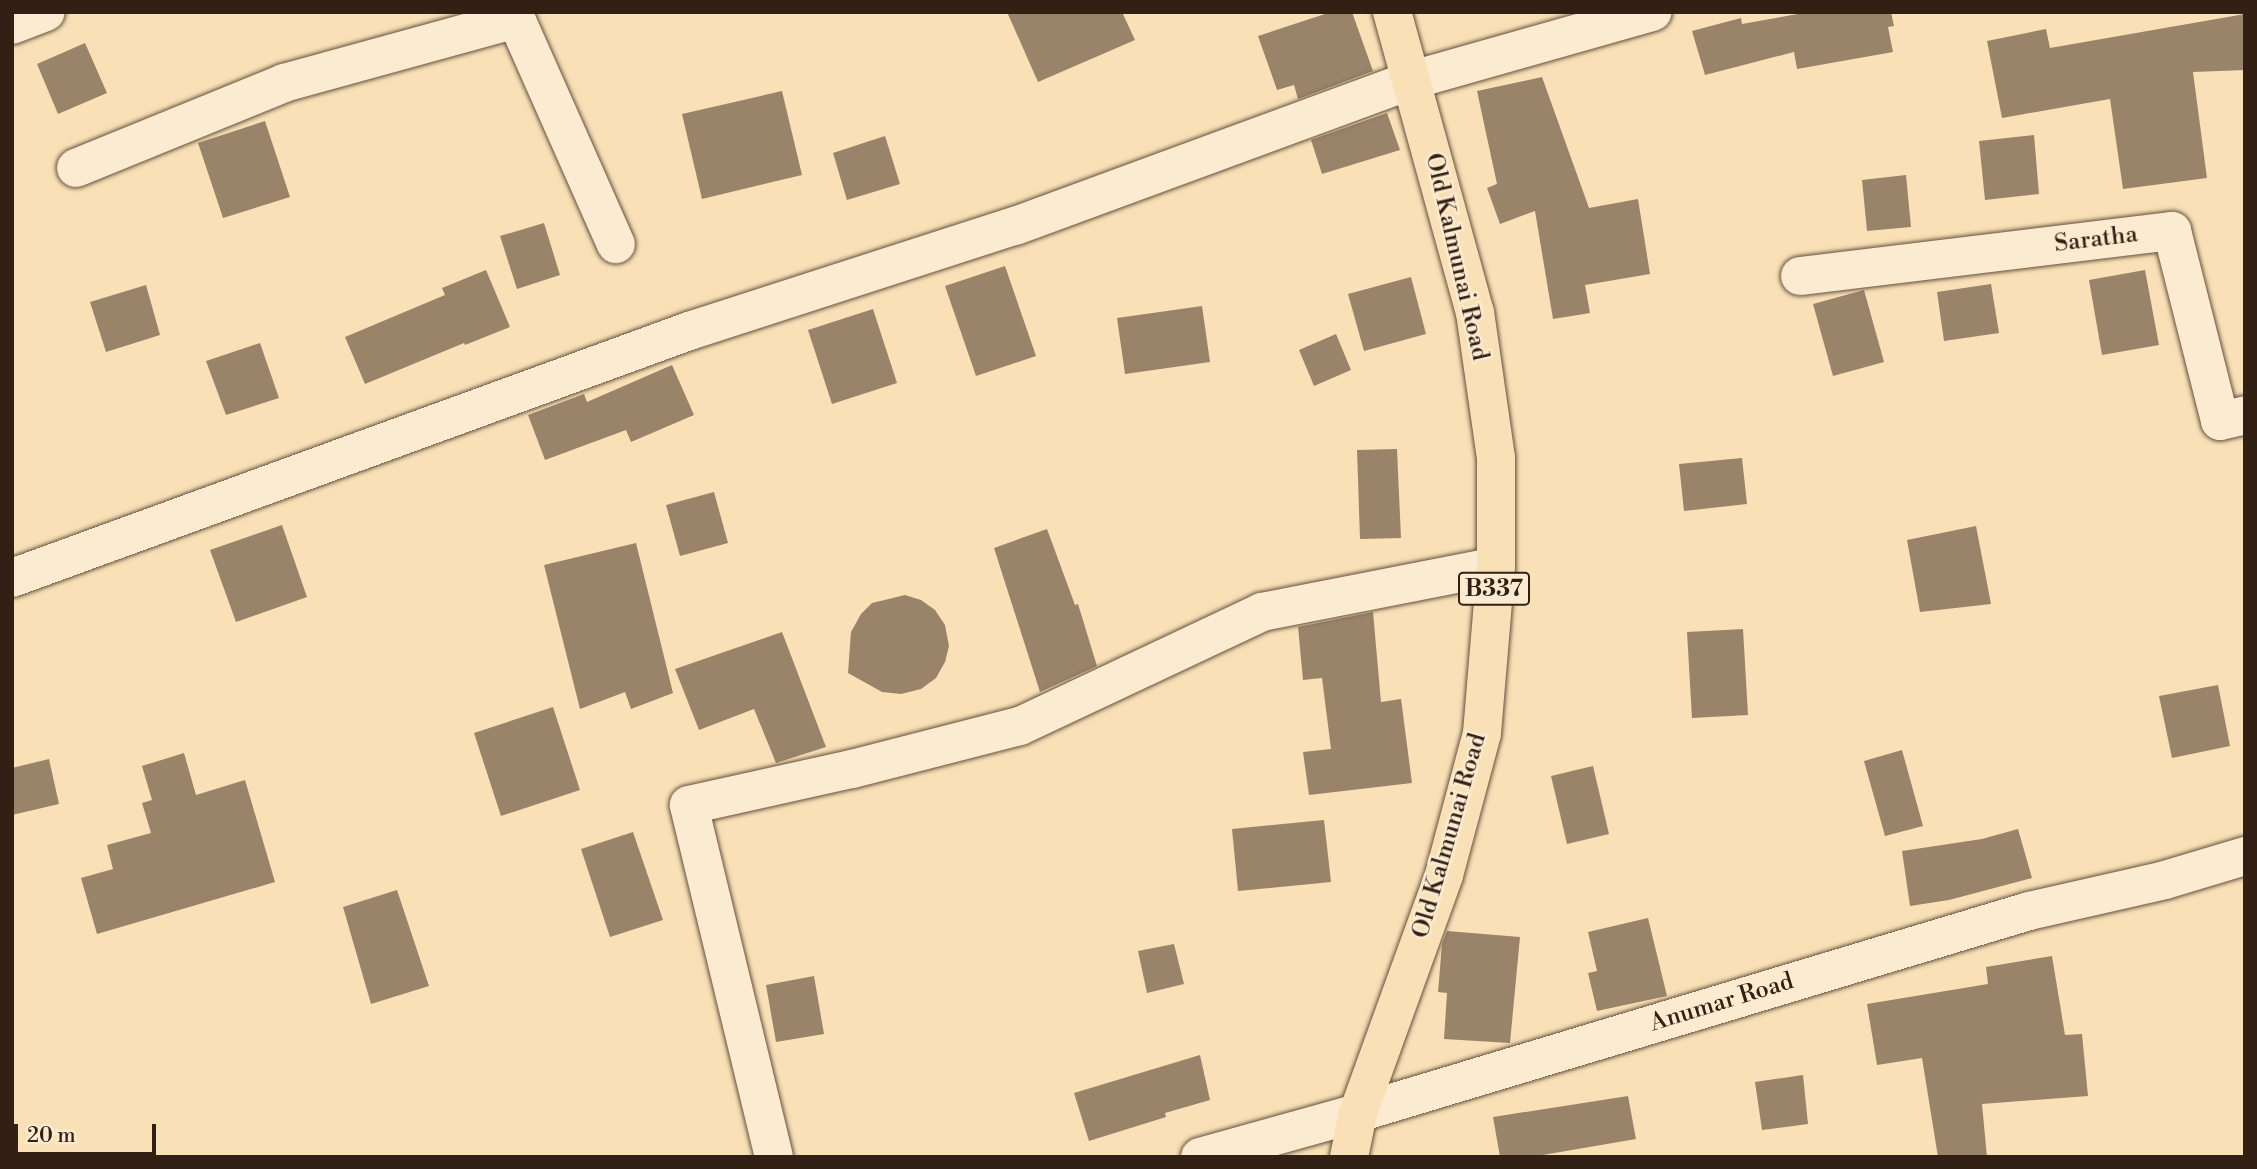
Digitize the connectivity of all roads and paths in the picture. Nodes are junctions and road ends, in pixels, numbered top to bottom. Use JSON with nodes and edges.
{"nodes":[{"id":1,"x":46,"y":12,"type":"edge"},
{"id":2,"x":1392,"y":12,"type":"edge"},
{"id":3,"x":1653,"y":12,"type":"edge"},
{"id":4,"x":515,"y":16,"type":"edge"},
{"id":5,"x":12,"y":24,"type":"edge"},
{"id":6,"x":1412,"y":80,"type":"junction"},
{"id":7,"x":76,"y":168,"type":"dead end"},
{"id":8,"x":615,"y":244,"type":"dead end"},
{"id":9,"x":1800,"y":276,"type":"dead end"},
{"id":10,"x":2245,"y":415,"type":"edge"},
{"id":11,"x":1496,"y":566,"type":"junction"},
{"id":12,"x":12,"y":578,"type":"edge"},
{"id":13,"x":2245,"y":856,"type":"edge"},
{"id":14,"x":1358,"y":1113,"type":"junction"},
{"id":15,"x":774,"y":1157,"type":"edge"},
{"id":16,"x":1200,"y":1157,"type":"edge"},
{"id":17,"x":1349,"y":1157,"type":"edge"}],
"edges":[{"from":1,"to":5,"type":"street"},
{"from":2,"to":6,"type":"main road","name":"Old Kalmunai Road","number":"B337"},
{"from":3,"to":6,"type":"street"},
{"from":4,"to":7,"type":"street"},
{"from":4,"to":8,"type":"street"},
{"from":6,"to":11,"type":"main road","name":"Old Kalmunai Road","number":"B337"},
{"from":6,"to":12,"type":"street"},
{"from":9,"to":10,"type":"street","name":"Saratha"},
{"from":11,"to":14,"type":"main road","name":"Old Kalmunai Road","number":"B337"},
{"from":11,"to":15,"type":"street"},
{"from":13,"to":14,"type":"street","name":"Anumar Road"},
{"from":14,"to":16,"type":"street","name":"Anumar Road"},
{"from":14,"to":17,"type":"main road","name":"Old Kalmunai Road","number":"B337"}]}
